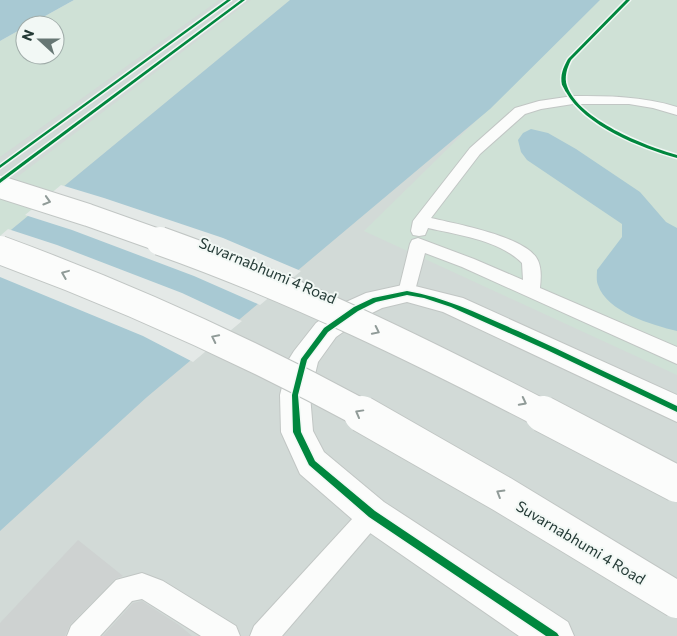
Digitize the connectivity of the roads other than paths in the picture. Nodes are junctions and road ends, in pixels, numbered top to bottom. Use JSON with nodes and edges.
{"nodes":[{"id":1,"x":677,"y":111,"type":"edge"},
{"id":2,"x":0,"y":187,"type":"edge"},
{"id":3,"x":421,"y":221,"type":"junction"},
{"id":4,"x":418,"y":244,"type":"junction"},
{"id":5,"x":0,"y":250,"type":"edge"},
{"id":6,"x":531,"y":291,"type":"junction"},
{"id":7,"x":407,"y":293,"type":"junction"},
{"id":8,"x":677,"y":356,"type":"edge"},
{"id":9,"x":677,"y":409,"type":"edge"},
{"id":10,"x":677,"y":484,"type":"edge"},
{"id":11,"x":372,"y":514,"type":"junction"},
{"id":12,"x":677,"y":600,"type":"edge"},
{"id":13,"x":81,"y":636,"type":"edge"},
{"id":14,"x":226,"y":636,"type":"edge"},
{"id":15,"x":264,"y":636,"type":"edge"},
{"id":16,"x":554,"y":636,"type":"edge"}],
"edges":[{"from":1,"to":3,"type":"lane"},
{"from":2,"to":10,"type":"street","name":"Suvarnabhumi 4 Road","one_way":true,"bridge":true},
{"from":3,"to":4,"type":"lane"},
{"from":3,"to":6,"type":"lane"},
{"from":4,"to":6,"type":"lane"},
{"from":4,"to":7,"type":"lane"},
{"from":12,"to":5,"type":"street","name":"Suvarnabhumi 4 Road","one_way":true,"bridge":true},
{"from":6,"to":8,"type":"lane"},
{"from":7,"to":9,"type":"street"},
{"from":7,"to":11,"type":"street"},
{"from":11,"to":15,"type":"lane"},
{"from":11,"to":16,"type":"street"},
{"from":13,"to":14,"type":"lane"}]}
